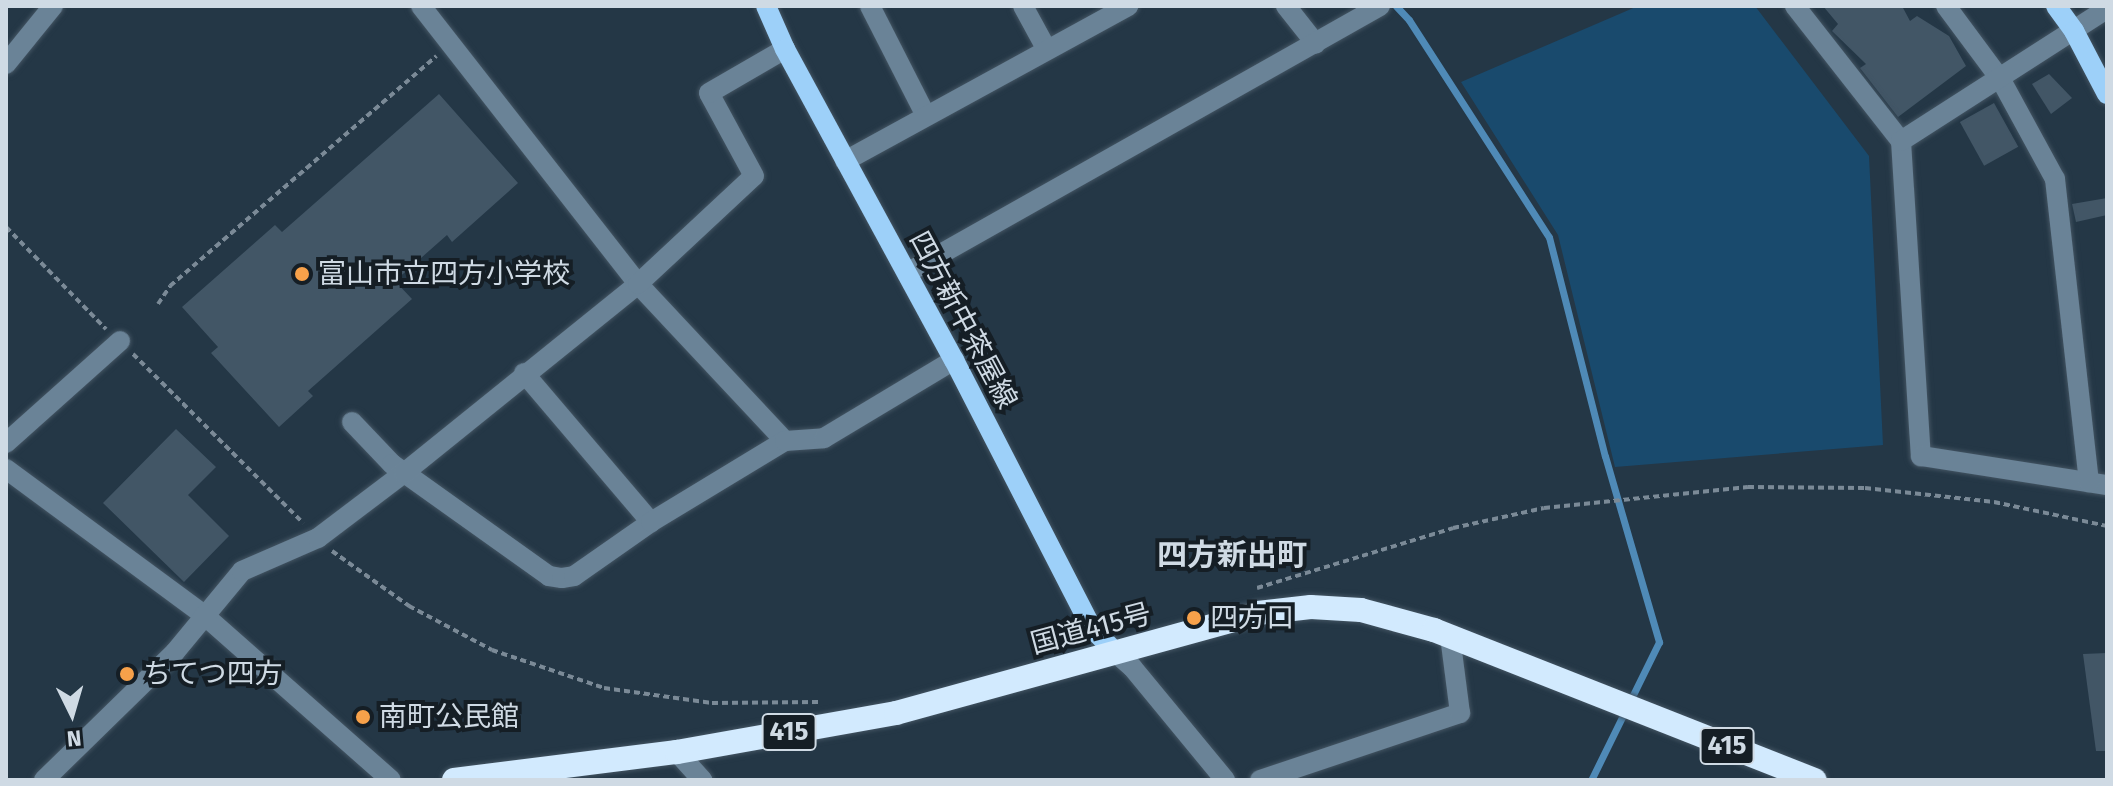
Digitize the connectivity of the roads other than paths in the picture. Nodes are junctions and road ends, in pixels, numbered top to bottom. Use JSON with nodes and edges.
{"nodes":[{"id":1,"x":53,"y":6,"type":"edge"},
{"id":2,"x":421,"y":6,"type":"edge"},
{"id":3,"x":766,"y":6,"type":"edge"},
{"id":4,"x":870,"y":6,"type":"edge"},
{"id":5,"x":1023,"y":6,"type":"edge"},
{"id":6,"x":1128,"y":6,"type":"edge"},
{"id":7,"x":1286,"y":6,"type":"edge"},
{"id":8,"x":1380,"y":6,"type":"edge"},
{"id":9,"x":1795,"y":6,"type":"edge"},
{"id":10,"x":1946,"y":6,"type":"edge"},
{"id":11,"x":2056,"y":6,"type":"edge"},
{"id":12,"x":2107,"y":9,"type":"edge"},
{"id":13,"x":2074,"y":31,"type":"junction"},
{"id":14,"x":1316,"y":44,"type":"junction"},
{"id":15,"x":785,"y":49,"type":"junction"},
{"id":16,"x":1047,"y":50,"type":"junction"},
{"id":17,"x":6,"y":64,"type":"edge"},
{"id":18,"x":2001,"y":80,"type":"junction"},
{"id":19,"x":2107,"y":94,"type":"edge"},
{"id":20,"x":926,"y":116,"type":"junction"},
{"id":21,"x":1901,"y":141,"type":"junction"},
{"id":22,"x":845,"y":161,"type":"junction"},
{"id":23,"x":907,"y":273,"type":"junction"},
{"id":24,"x":638,"y":284,"type":"junction"},
{"id":25,"x":120,"y":342,"type":"road end"},
{"id":26,"x":954,"y":360,"type":"junction"},
{"id":27,"x":524,"y":373,"type":"junction"},
{"id":28,"x":352,"y":422,"type":"dead end"},
{"id":29,"x":785,"y":441,"type":"junction"},
{"id":30,"x":6,"y":443,"type":"edge"},
{"id":31,"x":6,"y":469,"type":"edge"},
{"id":32,"x":404,"y":473,"type":"junction"},
{"id":33,"x":2098,"y":483,"type":"edge"},
{"id":34,"x":651,"y":522,"type":"junction"},
{"id":35,"x":204,"y":615,"type":"junction"},
{"id":36,"x":1450,"y":636,"type":"junction"},
{"id":37,"x":1117,"y":654,"type":"junction"},
{"id":38,"x":677,"y":752,"type":"junction"},
{"id":39,"x":44,"y":780,"type":"edge"},
{"id":40,"x":391,"y":780,"type":"edge"},
{"id":41,"x":454,"y":780,"type":"edge"},
{"id":42,"x":702,"y":780,"type":"edge"},
{"id":43,"x":1225,"y":780,"type":"edge"},
{"id":44,"x":1260,"y":780,"type":"edge"},
{"id":45,"x":1815,"y":780,"type":"edge"}],
"edges":[{"from":1,"to":17,"type":"street"},
{"from":2,"to":24,"type":"street"},
{"from":3,"to":15,"type":"main road","name":"四方新中茶屋線"},
{"from":4,"to":20,"type":"street"},
{"from":5,"to":16,"type":"street"},
{"from":6,"to":16,"type":"street"},
{"from":7,"to":14,"type":"street"},
{"from":8,"to":14,"type":"street"},
{"from":9,"to":21,"type":"street"},
{"from":10,"to":18,"type":"street"},
{"from":11,"to":13,"type":"main road"},
{"from":12,"to":13,"type":"street"},
{"from":13,"to":18,"type":"street"},
{"from":13,"to":19,"type":"main road"},
{"from":14,"to":23,"type":"street"},
{"from":15,"to":22,"type":"main road","name":"四方新中茶屋線"},
{"from":15,"to":24,"type":"street"},
{"from":16,"to":20,"type":"street"},
{"from":18,"to":21,"type":"street"},
{"from":18,"to":33,"type":"street"},
{"from":20,"to":22,"type":"street"},
{"from":21,"to":33,"type":"street"},
{"from":22,"to":23,"type":"main road","name":"四方新中茶屋線"},
{"from":23,"to":26,"type":"main road","name":"四方新中茶屋線"},
{"from":24,"to":27,"type":"street"},
{"from":24,"to":29,"type":"street"},
{"from":25,"to":30,"type":"street"},
{"from":26,"to":29,"type":"street"},
{"from":26,"to":37,"type":"main road","name":"四方新中茶屋線"},
{"from":27,"to":32,"type":"street"},
{"from":27,"to":34,"type":"street"},
{"from":28,"to":32,"type":"street"},
{"from":29,"to":34,"type":"street"},
{"from":31,"to":35,"type":"street"},
{"from":32,"to":34,"type":"street"},
{"from":32,"to":35,"type":"street"},
{"from":35,"to":39,"type":"street"},
{"from":35,"to":40,"type":"street"},
{"from":36,"to":37,"type":"highway","name":"国道415号","number":"415"},
{"from":36,"to":44,"type":"street"},
{"from":36,"to":45,"type":"highway","name":"国道415号","number":"415"},
{"from":37,"to":38,"type":"highway","name":"国道415号","number":"415"},
{"from":37,"to":43,"type":"street"},
{"from":38,"to":41,"type":"highway","name":"国道415号","number":"415"},
{"from":38,"to":42,"type":"street"}]}
